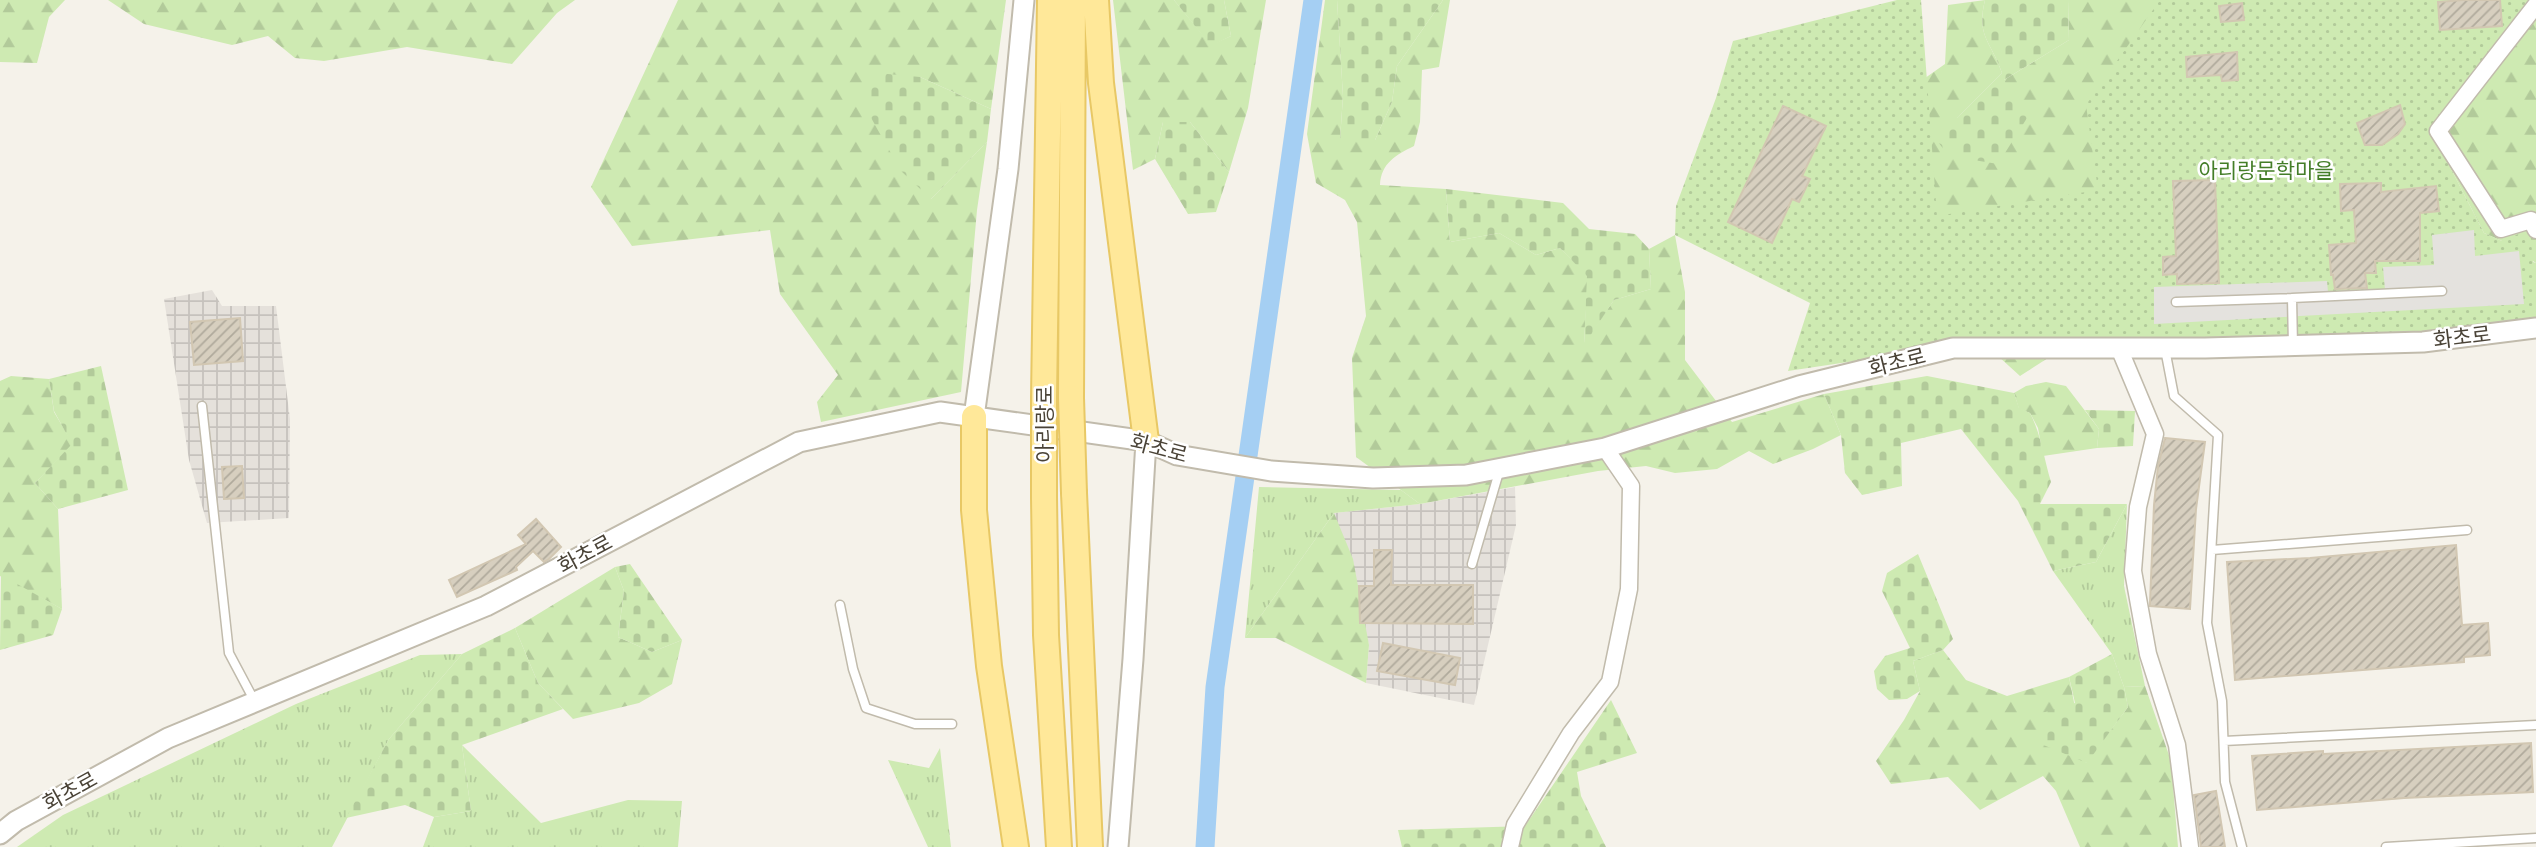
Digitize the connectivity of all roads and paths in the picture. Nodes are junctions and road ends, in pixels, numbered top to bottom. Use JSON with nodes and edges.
{"nodes":[{"id":1,"x":1024,"y":0,"type":"edge"},
{"id":2,"x":1050,"y":0,"type":"edge"},
{"id":3,"x":1073,"y":0,"type":"edge"},
{"id":4,"x":1096,"y":0,"type":"edge"},
{"id":5,"x":2536,"y":5,"type":"edge"},
{"id":6,"x":2536,"y":230,"type":"edge"},
{"id":7,"x":2442,"y":291,"type":"dead end"},
{"id":8,"x":2292,"y":298,"type":"junction"},
{"id":9,"x":2176,"y":302,"type":"dead end"},
{"id":10,"x":2536,"y":328,"type":"edge"},
{"id":11,"x":2293,"y":346,"type":"junction"},
{"id":12,"x":2119,"y":348,"type":"junction"},
{"id":13,"x":2164,"y":348,"type":"junction"},
{"id":14,"x":202,"y":406,"type":"dead end"},
{"id":15,"x":974,"y":418,"type":"junction"},
{"id":16,"x":1146,"y":441,"type":"junction"},
{"id":17,"x":1605,"y":448,"type":"junction"},
{"id":18,"x":1499,"y":469,"type":"junction"},
{"id":19,"x":2467,"y":530,"type":"dead end"},
{"id":20,"x":2211,"y":551,"type":"junction"},
{"id":21,"x":1472,"y":564,"type":"dead end"},
{"id":22,"x":840,"y":606,"type":"dead end"},
{"id":23,"x":255,"y":702,"type":"junction"},
{"id":24,"x":952,"y":724,"type":"dead end"},
{"id":25,"x":2536,"y":725,"type":"edge"},
{"id":26,"x":2224,"y":741,"type":"junction"},
{"id":27,"x":0,"y":834,"type":"edge"},
{"id":28,"x":2536,"y":838,"type":"edge"},
{"id":29,"x":1016,"y":847,"type":"edge"},
{"id":30,"x":1059,"y":847,"type":"edge"},
{"id":31,"x":1090,"y":847,"type":"edge"},
{"id":32,"x":1118,"y":847,"type":"edge"},
{"id":33,"x":1510,"y":847,"type":"edge"},
{"id":34,"x":2190,"y":847,"type":"edge"},
{"id":35,"x":2242,"y":847,"type":"edge"},
{"id":36,"x":2386,"y":847,"type":"edge"}],
"edges":[{"from":1,"to":15,"type":"street"},
{"from":2,"to":30,"type":"main road","name":"아리랑로","bridge":true},
{"from":3,"to":31,"type":"main road","name":"아리랑로","bridge":true},
{"from":4,"to":16,"type":"main road"},
{"from":5,"to":6,"type":"street"},
{"from":7,"to":8,"type":"lane"},
{"from":8,"to":9,"type":"lane"},
{"from":8,"to":11,"type":"lane"},
{"from":10,"to":11,"type":"street","name":"화초로"},
{"from":11,"to":13,"type":"street","name":"화초로"},
{"from":12,"to":13,"type":"street","name":"화초로"},
{"from":12,"to":17,"type":"street","name":"화초로"},
{"from":12,"to":34,"type":"street"},
{"from":13,"to":20,"type":"lane"},
{"from":14,"to":23,"type":"lane"},
{"from":15,"to":16,"type":"street","name":"화초로"},
{"from":15,"to":23,"type":"street","name":"화초로"},
{"from":15,"to":29,"type":"main road"},
{"from":16,"to":18,"type":"street","name":"화초로"},
{"from":16,"to":32,"type":"street"},
{"from":17,"to":18,"type":"street","name":"화초로"},
{"from":17,"to":33,"type":"street"},
{"from":18,"to":21,"type":"lane"},
{"from":19,"to":20,"type":"lane"},
{"from":20,"to":26,"type":"lane"},
{"from":22,"to":24,"type":"lane"},
{"from":23,"to":27,"type":"street","name":"화초로"},
{"from":25,"to":26,"type":"lane"},
{"from":26,"to":35,"type":"lane"},
{"from":28,"to":36,"type":"lane"}]}
